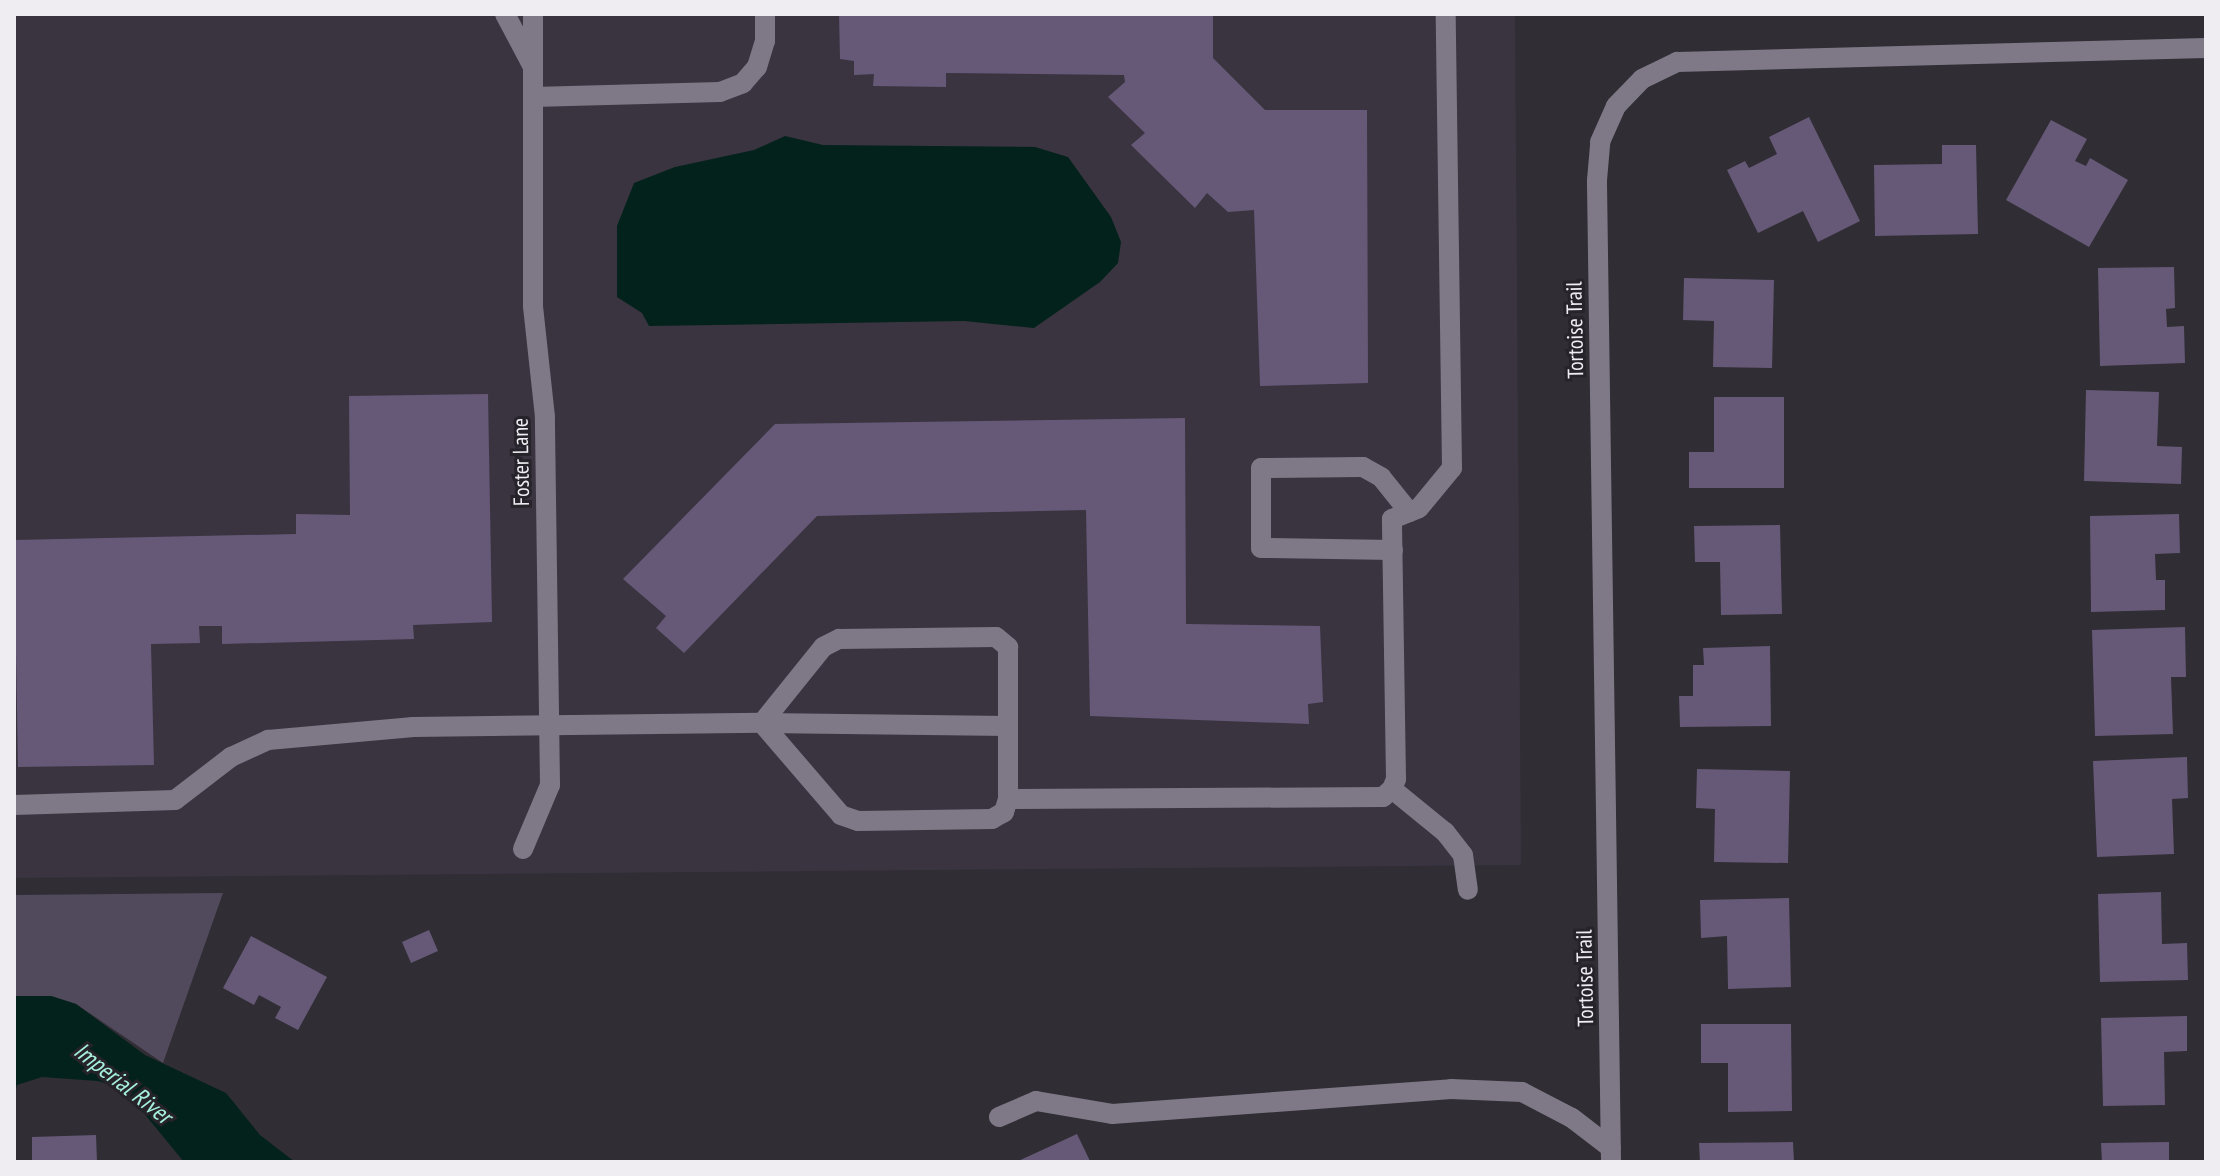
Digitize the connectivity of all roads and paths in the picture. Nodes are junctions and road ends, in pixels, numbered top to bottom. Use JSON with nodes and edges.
{"nodes":[{"id":1,"x":505,"y":14,"type":"edge"},
{"id":2,"x":533,"y":14,"type":"edge"},
{"id":3,"x":765,"y":14,"type":"edge"},
{"id":4,"x":1446,"y":14,"type":"edge"},
{"id":5,"x":2206,"y":48,"type":"edge"},
{"id":6,"x":533,"y":68,"type":"junction"},
{"id":7,"x":533,"y":97,"type":"junction"},
{"id":8,"x":1409,"y":512,"type":"junction"},
{"id":9,"x":1393,"y":550,"type":"junction"},
{"id":10,"x":762,"y":723,"type":"junction"},
{"id":11,"x":1008,"y":726,"type":"junction"},
{"id":12,"x":549,"y":727,"type":"junction"},
{"id":13,"x":1392,"y":789,"type":"junction"},
{"id":14,"x":1008,"y":799,"type":"junction"},
{"id":15,"x":14,"y":805,"type":"edge"},
{"id":16,"x":523,"y":849,"type":"dead end"},
{"id":17,"x":1468,"y":890,"type":"dead end"},
{"id":18,"x":999,"y":1117,"type":"dead end"},
{"id":19,"x":1611,"y":1155,"type":"edge"}],
"edges":[{"from":1,"to":6,"type":"street","name":"Foster Lane"},
{"from":2,"to":6,"type":"street","name":"Foster Lane"},
{"from":3,"to":7,"type":"street"},
{"from":4,"to":8,"type":"street"},
{"from":5,"to":19,"type":"street","name":"Tortoise Trail"},
{"from":6,"to":7,"type":"street","name":"Foster Lane"},
{"from":7,"to":12,"type":"street","name":"Foster Lane"},
{"from":8,"to":9,"type":"street"},
{"from":8,"to":9,"type":"street"},
{"from":9,"to":13,"type":"street"},
{"from":10,"to":11,"type":"street"},
{"from":10,"to":11,"type":"street"},
{"from":10,"to":12,"type":"street"},
{"from":10,"to":14,"type":"street"},
{"from":11,"to":14,"type":"street"},
{"from":12,"to":15,"type":"street"},
{"from":12,"to":16,"type":"street","name":"Foster Lane"},
{"from":13,"to":14,"type":"street"},
{"from":13,"to":17,"type":"street"},
{"from":18,"to":19,"type":"street"}]}
